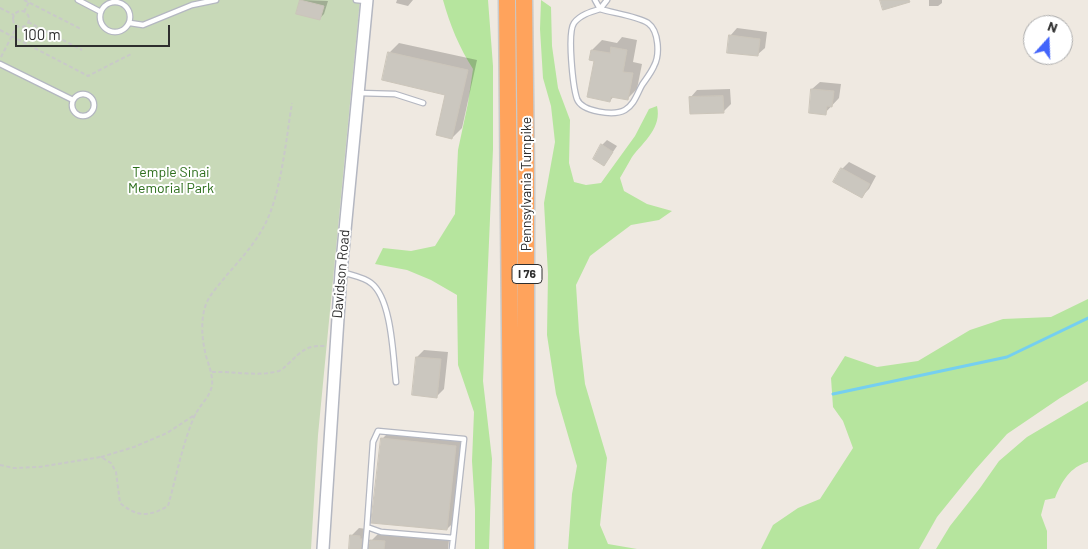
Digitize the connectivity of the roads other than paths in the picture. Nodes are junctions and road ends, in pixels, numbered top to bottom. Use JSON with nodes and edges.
{"nodes":[{"id":1,"x":78,"y":0,"type":"edge"},
{"id":2,"x":216,"y":0,"type":"edge"},
{"id":3,"x":363,"y":0,"type":"edge"},
{"id":4,"x":507,"y":0,"type":"edge"},
{"id":5,"x":524,"y":0,"type":"edge"},
{"id":6,"x":595,"y":0,"type":"edge"},
{"id":7,"x":607,"y":0,"type":"edge"},
{"id":8,"x":600,"y":9,"type":"junction"},
{"id":9,"x":101,"y":12,"type":"junction"},
{"id":10,"x":130,"y":23,"type":"junction"},
{"id":11,"x":0,"y":64,"type":"edge"},
{"id":12,"x":358,"y":93,"type":"junction"},
{"id":13,"x":73,"y":100,"type":"junction"},
{"id":14,"x":423,"y":103,"type":"dead end"},
{"id":15,"x":341,"y":272,"type":"junction"},
{"id":16,"x":396,"y":382,"type":"dead end"},
{"id":17,"x":367,"y":527,"type":"junction"},
{"id":18,"x":453,"y":538,"type":"junction"},
{"id":19,"x":323,"y":549,"type":"edge"},
{"id":20,"x":365,"y":549,"type":"edge"},
{"id":21,"x":452,"y":549,"type":"edge"},
{"id":22,"x":512,"y":549,"type":"edge"},
{"id":23,"x":526,"y":549,"type":"edge"}],
"edges":[{"from":1,"to":9,"type":"lane"},
{"from":2,"to":10,"type":"lane"},
{"from":3,"to":12,"type":"street","name":"Davidson Road"},
{"from":4,"to":22,"type":"highway","name":"Pennsylvania Turnpike","number":"I 76"},
{"from":5,"to":23,"type":"highway","name":"Pennsylvania Turnpike","number":"I 76"},
{"from":6,"to":8,"type":"lane"},
{"from":7,"to":8,"type":"lane"},
{"from":8,"to":8,"type":"lane"},
{"from":9,"to":10,"type":"lane"},
{"from":9,"to":10,"type":"lane"},
{"from":11,"to":13,"type":"lane"},
{"from":12,"to":14,"type":"lane"},
{"from":12,"to":15,"type":"street","name":"Davidson Road"},
{"from":13,"to":13,"type":"lane"},
{"from":15,"to":16,"type":"lane"},
{"from":15,"to":19,"type":"street","name":"Davidson Road"},
{"from":17,"to":18,"type":"lane"},
{"from":17,"to":18,"type":"lane"},
{"from":17,"to":20,"type":"lane"},
{"from":18,"to":21,"type":"lane"}]}
